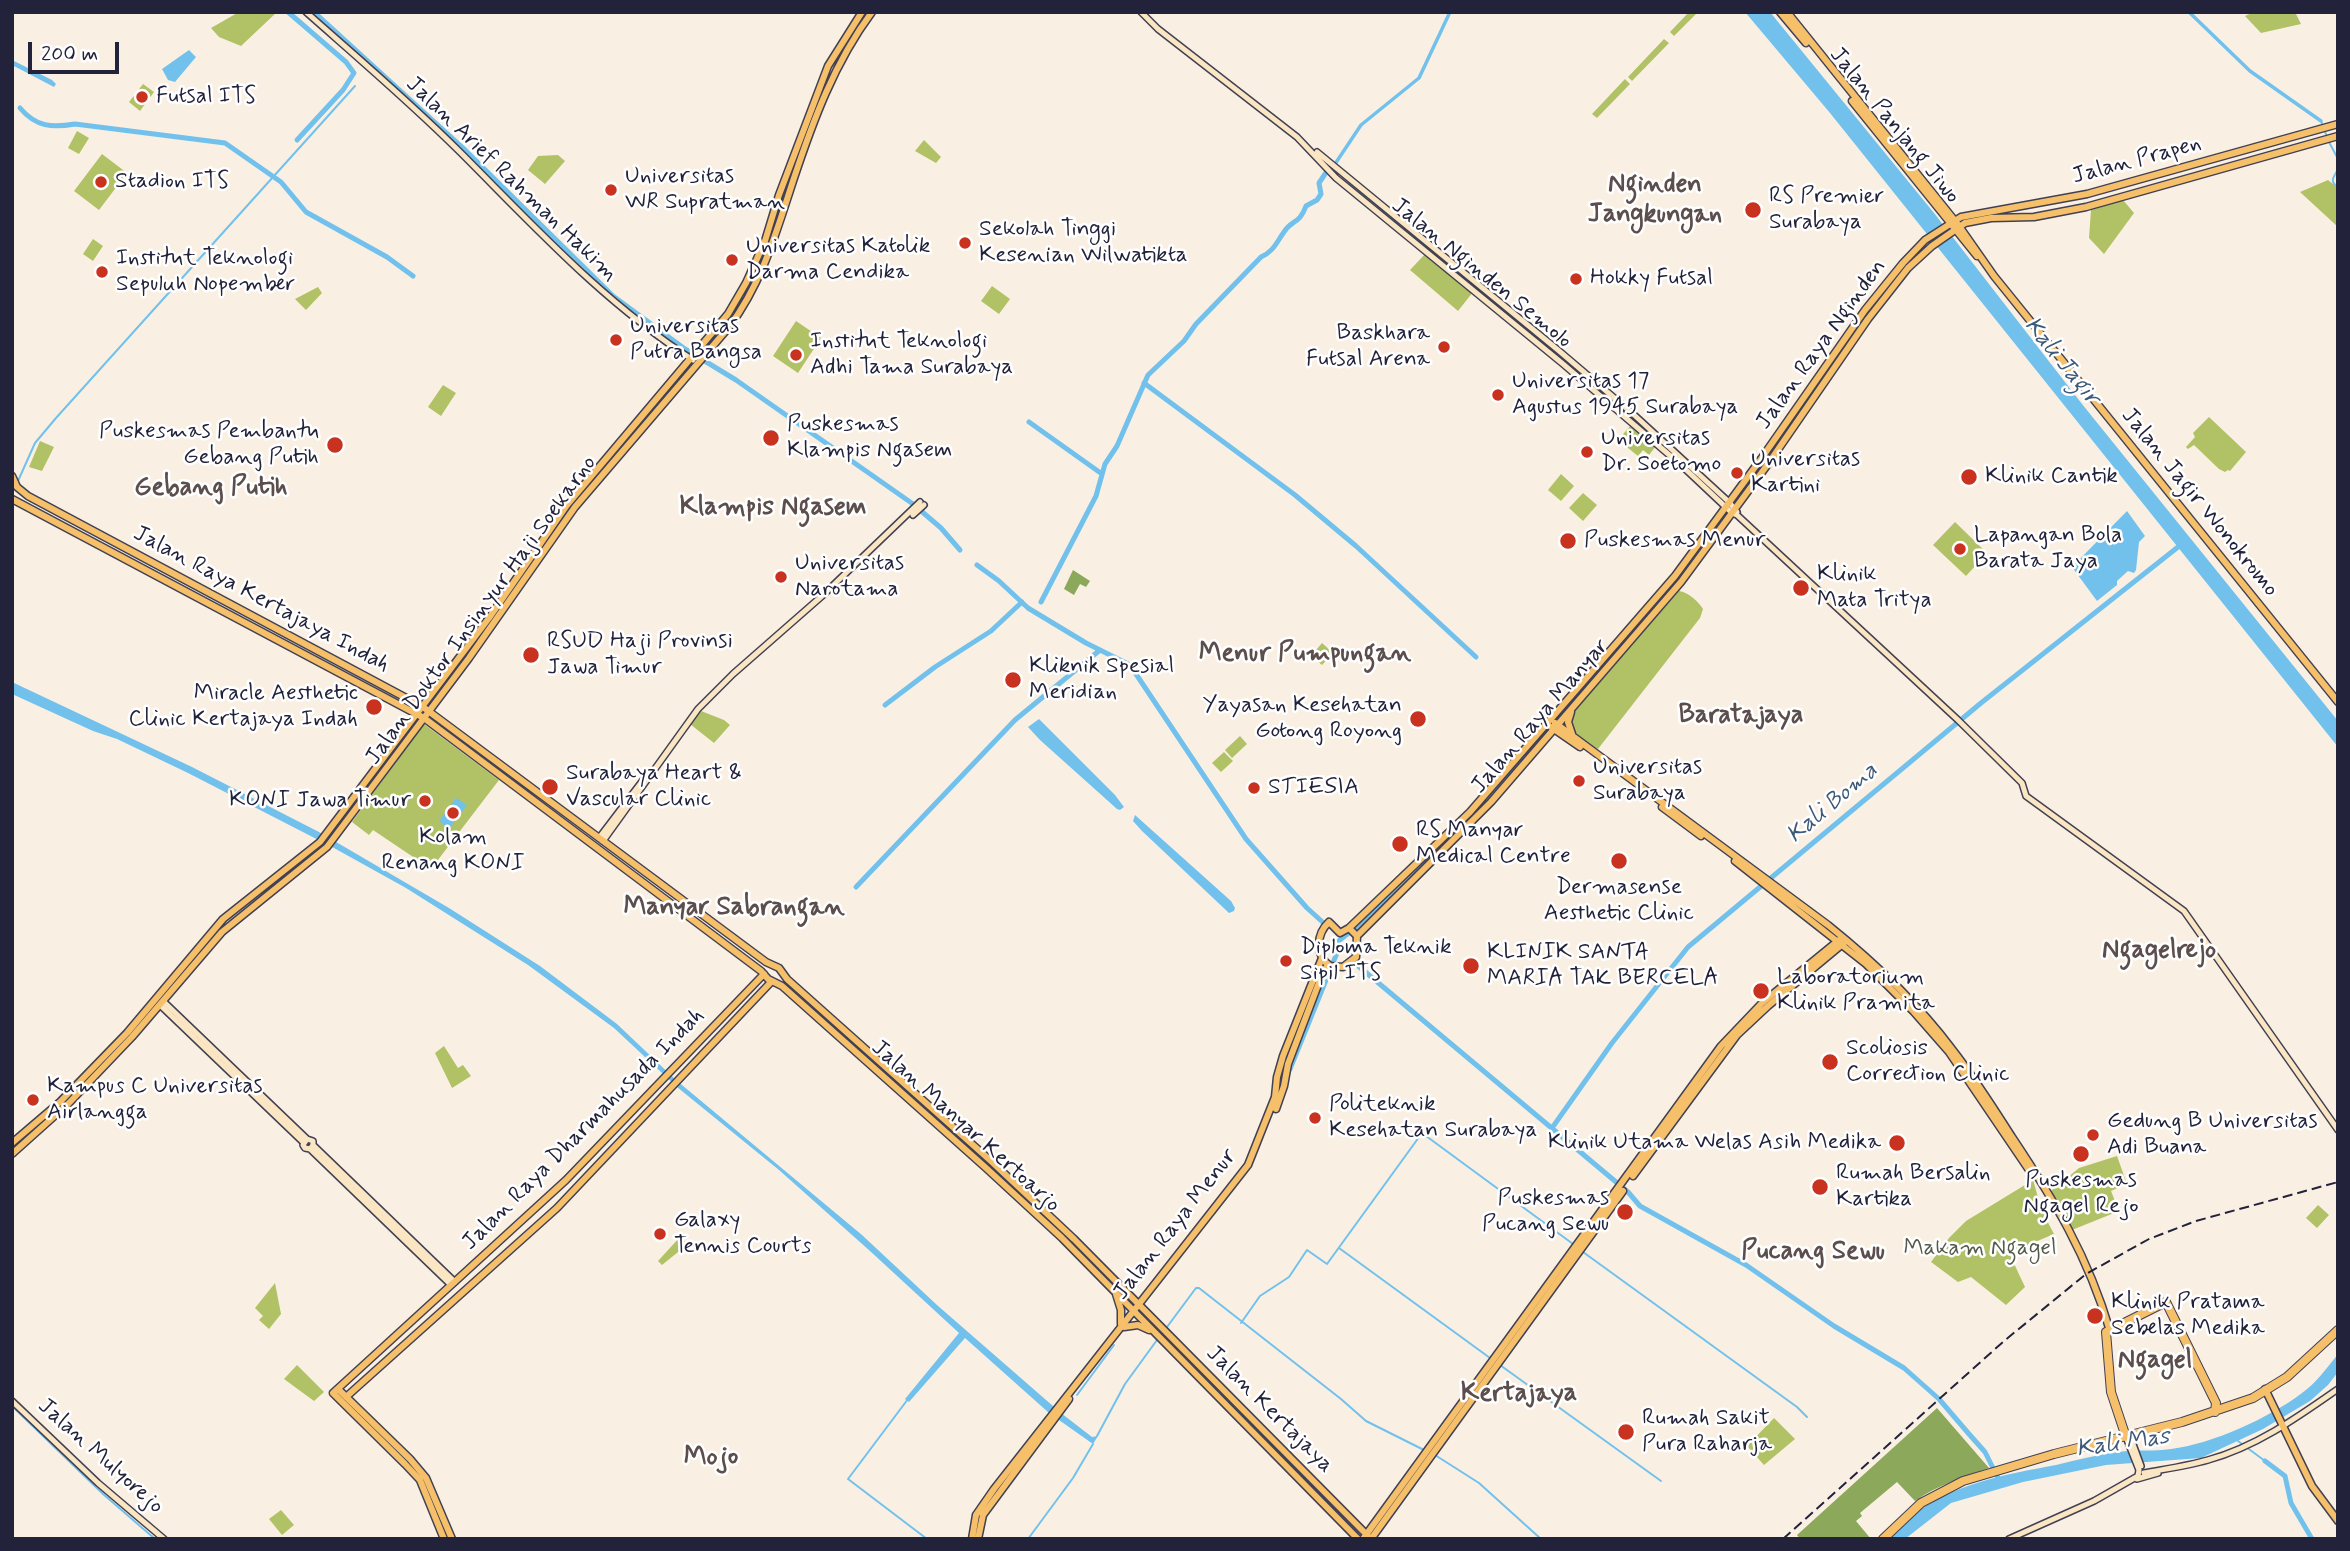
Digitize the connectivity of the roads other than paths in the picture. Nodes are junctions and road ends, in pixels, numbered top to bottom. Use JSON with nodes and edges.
{"nodes":[{"id":1,"x":306,"y":12,"type":"edge"},
{"id":2,"x":862,"y":12,"type":"edge"},
{"id":3,"x":872,"y":12,"type":"edge"},
{"id":4,"x":1780,"y":12,"type":"edge"},
{"id":5,"x":1787,"y":12,"type":"edge"},
{"id":6,"x":1145,"y":14,"type":"edge"},
{"id":7,"x":1838,"y":79,"type":"junction"},
{"id":8,"x":2338,"y":124,"type":"edge"},
{"id":9,"x":2331,"y":138,"type":"edge"},
{"id":10,"x":2208,"y":167,"type":"junction"},
{"id":11,"x":779,"y":195,"type":"junction"},
{"id":12,"x":787,"y":198,"type":"junction"},
{"id":13,"x":1940,"y":203,"type":"junction"},
{"id":14,"x":779,"y":210,"type":"junction"},
{"id":15,"x":2038,"y":210,"type":"junction"},
{"id":16,"x":1964,"y":216,"type":"junction"},
{"id":17,"x":1974,"y":221,"type":"junction"},
{"id":18,"x":1952,"y":226,"type":"junction"},
{"id":19,"x":1967,"y":237,"type":"junction"},
{"id":20,"x":1981,"y":259,"type":"junction"},
{"id":21,"x":695,"y":356,"type":"junction"},
{"id":22,"x":702,"y":360,"type":"junction"},
{"id":23,"x":1833,"y":362,"type":"junction"},
{"id":24,"x":600,"y":472,"type":"junction"},
{"id":25,"x":12,"y":476,"type":"edge"},
{"id":26,"x":31,"y":498,"type":"junction"},
{"id":27,"x":16,"y":500,"type":"edge"},
{"id":28,"x":38,"y":502,"type":"junction"},
{"id":29,"x":31,"y":507,"type":"junction"},
{"id":30,"x":919,"y":507,"type":"dead end"},
{"id":31,"x":1730,"y":508,"type":"junction"},
{"id":32,"x":1703,"y":546,"type":"junction"},
{"id":33,"x":167,"y":570,"type":"junction"},
{"id":34,"x":164,"y":578,"type":"junction"},
{"id":35,"x":495,"y":615,"type":"junction"},
{"id":36,"x":300,"y":640,"type":"junction"},
{"id":37,"x":296,"y":649,"type":"junction"},
{"id":38,"x":2338,"y":702,"type":"edge"},
{"id":39,"x":1574,"y":707,"type":"junction"},
{"id":40,"x":426,"y":709,"type":"junction"},
{"id":41,"x":1560,"y":715,"type":"junction"},
{"id":42,"x":421,"y":717,"type":"junction"},
{"id":43,"x":1552,"y":724,"type":"junction"},
{"id":44,"x":1570,"y":737,"type":"junction"},
{"id":45,"x":1543,"y":742,"type":"junction"},
{"id":46,"x":507,"y":769,"type":"junction"},
{"id":47,"x":516,"y":776,"type":"junction"},
{"id":48,"x":501,"y":777,"type":"junction"},
{"id":49,"x":379,"y":781,"type":"junction"},
{"id":50,"x":510,"y":784,"type":"junction"},
{"id":51,"x":360,"y":791,"type":"junction"},
{"id":52,"x":361,"y":803,"type":"junction"},
{"id":53,"x":339,"y":820,"type":"junction"},
{"id":54,"x":601,"y":840,"type":"junction"},
{"id":55,"x":681,"y":899,"type":"junction"},
{"id":56,"x":688,"y":904,"type":"junction"},
{"id":57,"x":675,"y":907,"type":"junction"},
{"id":58,"x":682,"y":913,"type":"junction"},
{"id":59,"x":1349,"y":928,"type":"junction"},
{"id":60,"x":1357,"y":936,"type":"junction"},
{"id":61,"x":1842,"y":941,"type":"junction"},
{"id":62,"x":1322,"y":958,"type":"junction"},
{"id":63,"x":188,"y":965,"type":"junction"},
{"id":64,"x":1330,"y":966,"type":"junction"},
{"id":65,"x":782,"y":972,"type":"joint"},
{"id":66,"x":764,"y":974,"type":"junction"},
{"id":67,"x":772,"y":981,"type":"junction"},
{"id":68,"x":161,"y":1003,"type":"junction"},
{"id":69,"x":1298,"y":1029,"type":"junction"},
{"id":70,"x":130,"y":1035,"type":"junction"},
{"id":71,"x":861,"y":1044,"type":"junction"},
{"id":72,"x":856,"y":1051,"type":"junction"},
{"id":73,"x":1277,"y":1077,"type":"junction"},
{"id":74,"x":1285,"y":1077,"type":"junction"},
{"id":75,"x":1280,"y":1086,"type":"junction"},
{"id":76,"x":2338,"y":1130,"type":"edge"},
{"id":77,"x":12,"y":1143,"type":"edge"},
{"id":78,"x":12,"y":1154,"type":"edge"},
{"id":79,"x":989,"y":1159,"type":"junction"},
{"id":80,"x":984,"y":1165,"type":"junction"},
{"id":81,"x":566,"y":1180,"type":"junction"},
{"id":82,"x":575,"y":1189,"type":"junction"},
{"id":83,"x":1190,"y":1243,"type":"junction"},
{"id":84,"x":468,"y":1270,"type":"junction"},
{"id":85,"x":477,"y":1280,"type":"junction"},
{"id":86,"x":453,"y":1283,"type":"junction"},
{"id":87,"x":1114,"y":1290,"type":"junction"},
{"id":88,"x":1149,"y":1299,"type":"junction"},
{"id":89,"x":1141,"y":1305,"type":"junction"},
{"id":90,"x":1135,"y":1312,"type":"junction"},
{"id":91,"x":1154,"y":1318,"type":"junction"},
{"id":92,"x":1122,"y":1326,"type":"junction"},
{"id":93,"x":403,"y":1329,"type":"junction"},
{"id":94,"x":2338,"y":1330,"type":"edge"},
{"id":95,"x":2108,"y":1331,"type":"junction"},
{"id":96,"x":1157,"y":1336,"type":"junction"},
{"id":97,"x":412,"y":1338,"type":"junction"},
{"id":98,"x":1187,"y":1352,"type":"junction"},
{"id":99,"x":1180,"y":1359,"type":"junction"},
{"id":100,"x":2338,"y":1389,"type":"edge"},
{"id":101,"x":2265,"y":1390,"type":"junction"},
{"id":102,"x":335,"y":1391,"type":"junction"},
{"id":103,"x":346,"y":1397,"type":"junction"},
{"id":104,"x":12,"y":1401,"type":"edge"},
{"id":105,"x":2216,"y":1407,"type":"junction"},
{"id":106,"x":2282,"y":1424,"type":"junction"},
{"id":107,"x":2128,"y":1437,"type":"junction"},
{"id":108,"x":407,"y":1461,"type":"junction"},
{"id":109,"x":2142,"y":1472,"type":"junction"},
{"id":110,"x":1314,"y":1481,"type":"junction"},
{"id":111,"x":1001,"y":1483,"type":"junction"},
{"id":112,"x":1308,"y":1488,"type":"junction"},
{"id":113,"x":2338,"y":1521,"type":"edge"},
{"id":114,"x":1369,"y":1538,"type":"edge"},
{"id":115,"x":164,"y":1539,"type":"edge"},
{"id":116,"x":444,"y":1539,"type":"edge"},
{"id":117,"x":452,"y":1539,"type":"edge"},
{"id":118,"x":972,"y":1539,"type":"edge"},
{"id":119,"x":978,"y":1539,"type":"edge"},
{"id":120,"x":1358,"y":1539,"type":"edge"},
{"id":121,"x":1883,"y":1539,"type":"edge"},
{"id":122,"x":2009,"y":1539,"type":"edge"}],
"edges":[{"from":1,"to":21,"type":"main road","name":"Jalan Arief Rahman Hakim"},
{"from":2,"to":11,"type":"main road","name":"Jalan Doktor Insinyur Haji Soekarno"},
{"from":3,"to":12,"type":"main road","name":"Jalan Doktor Insinyur Haji Soekarno"},
{"from":4,"to":7,"type":"main road","name":"Jalan Panjang Jiwo"},
{"from":5,"to":7,"type":"main road","name":"Jalan Panjang Jiwo"},
{"from":6,"to":31,"type":"main road","name":"Jalan Nginden Semolo"},
{"from":7,"to":13,"type":"main road","name":"Jalan Panjang Jiwo"},
{"from":7,"to":18,"type":"main road","name":"Jalan Panjang Jiwo"},
{"from":8,"to":10,"type":"main road","name":"Jalan Prapen"},
{"from":9,"to":10,"type":"main road","name":"Jalan Prapen"},
{"from":10,"to":15,"type":"main road","name":"Jalan Prapen"},
{"from":10,"to":15,"type":"main road","name":"Jalan Prapen"},
{"from":11,"to":12,"type":"main road"},
{"from":11,"to":14,"type":"main road","name":"Jalan Doktor Insinyur Haji Soekarno"},
{"from":12,"to":14,"type":"main road","name":"Jalan Doktor Insinyur Haji Soekarno"},
{"from":13,"to":16,"type":"main road"},
{"from":13,"to":18,"type":"main road","name":"Jalan Panjang Jiwo"},
{"from":14,"to":21,"type":"main road","name":"Jalan Doktor Insinyur Haji Soekarno"},
{"from":14,"to":22,"type":"main road","name":"Jalan Doktor Insinyur Haji Soekarno"},
{"from":15,"to":16,"type":"main road","name":"Jalan Prapen"},
{"from":15,"to":17,"type":"main road","name":"Jalan Prapen"},
{"from":16,"to":18,"type":"main road","name":"Jalan Prapen"},
{"from":17,"to":18,"type":"main road","name":"Jalan Prapen"},
{"from":17,"to":19,"type":"main road"},
{"from":18,"to":19,"type":"main road","name":"Jalan Jagir Wonokromo"},
{"from":18,"to":20,"type":"main road","name":"Jalan Jagir Wonokromo"},
{"from":18,"to":23,"type":"main road","name":"Jalan Raya Nginden"},
{"from":18,"to":23,"type":"main road","name":"Jalan Raya Nginden"},
{"from":19,"to":20,"type":"main road","name":"Jalan Jagir Wonokromo"},
{"from":20,"to":38,"type":"main road","name":"Jalan Jagir Wonokromo"},
{"from":21,"to":22,"type":"main road","name":"Jalan Arief Rahman Hakim"},
{"from":21,"to":24,"type":"main road","name":"Jalan Doktor Insinyur Haji Soekarno"},
{"from":22,"to":24,"type":"main road","name":"Jalan Doktor Insinyur Haji Soekarno"},
{"from":23,"to":31,"type":"main road","name":"Jalan Raya Nginden"},
{"from":24,"to":35,"type":"main road","name":"Jalan Doktor Insinyur Haji Soekarno"},
{"from":25,"to":26,"type":"main road","name":"Jalan Raya Kertajaya Indah"},
{"from":26,"to":28,"type":"main road","name":"Jalan Raya Kertajaya Indah"},
{"from":26,"to":29,"type":"main road"},
{"from":27,"to":29,"type":"main road","name":"Jalan Raya Kertajaya Indah"},
{"from":28,"to":29,"type":"main road"},
{"from":28,"to":33,"type":"main road","name":"Jalan Raya Kertajaya Indah"},
{"from":29,"to":34,"type":"main road","name":"Jalan Raya Kertajaya Indah"},
{"from":30,"to":54,"type":"main road"},
{"from":31,"to":32,"type":"main road","name":"Jalan Raya Manyar"},
{"from":31,"to":76,"type":"main road","name":"Jalan Nginden Semolo"},
{"from":32,"to":39,"type":"main road","name":"Jalan Raya Manyar"},
{"from":32,"to":41,"type":"main road","name":"Jalan Raya Manyar"},
{"from":33,"to":34,"type":"main road"},
{"from":33,"to":36,"type":"main road","name":"Jalan Raya Kertajaya Indah"},
{"from":34,"to":37,"type":"main road","name":"Jalan Raya Kertajaya Indah"},
{"from":35,"to":40,"type":"main road","name":"Jalan Doktor Insinyur Haji Soekarno"},
{"from":35,"to":40,"type":"main road","name":"Jalan Doktor Insinyur Haji Soekarno"},
{"from":36,"to":37,"type":"main road"},
{"from":36,"to":40,"type":"main road","name":"Jalan Raya Kertajaya Indah"},
{"from":37,"to":42,"type":"main road","name":"Jalan Raya Kertajaya Indah"},
{"from":39,"to":41,"type":"main road","name":"Jalan Raya Manyar"},
{"from":39,"to":44,"type":"main road"},
{"from":40,"to":42,"type":"main road","name":"Jalan Doktor Insinyur Haji Soekarno"},
{"from":40,"to":46,"type":"main road","name":"Jalan Raya Kertajaya Indah"},
{"from":41,"to":43,"type":"main road","name":"Jalan Raya Manyar"},
{"from":42,"to":48,"type":"main road","name":"Jalan Raya Kertajaya Indah"},
{"from":42,"to":49,"type":"main road","name":"Jalan Doktor Insinyur Haji Soekarno"},
{"from":42,"to":51,"type":"main road","name":"Jalan Doktor Insinyur Haji Soekarno"},
{"from":43,"to":44,"type":"main road"},
{"from":43,"to":45,"type":"main road","name":"Jalan Raya Manyar"},
{"from":43,"to":59,"type":"main road","name":"Jalan Raya Manyar"},
{"from":44,"to":45,"type":"main road"},
{"from":44,"to":61,"type":"main road"},
{"from":45,"to":60,"type":"main road","name":"Jalan Raya Manyar"},
{"from":46,"to":47,"type":"main road","name":"Jalan Raya Kertajaya Indah"},
{"from":46,"to":48,"type":"main road"},
{"from":47,"to":50,"type":"main road"},
{"from":47,"to":54,"type":"main road","name":"Jalan Raya Kertajaya Indah"},
{"from":48,"to":50,"type":"main road","name":"Jalan Raya Kertajaya Indah"},
{"from":49,"to":51,"type":"main road"},
{"from":49,"to":52,"type":"main road","name":"Jalan Doktor Insinyur Haji Soekarno"},
{"from":50,"to":57,"type":"main road","name":"Jalan Raya Kertajaya Indah"},
{"from":51,"to":53,"type":"main road","name":"Jalan Doktor Insinyur Haji Soekarno"},
{"from":52,"to":53,"type":"main road"},
{"from":52,"to":63,"type":"main road","name":"Jalan Doktor Insinyur Haji Soekarno"},
{"from":53,"to":63,"type":"main road","name":"Jalan Doktor Insinyur Haji Soekarno"},
{"from":54,"to":55,"type":"main road","name":"Jalan Raya Kertajaya Indah"},
{"from":55,"to":56,"type":"main road","name":"Jalan Raya Kertajaya Indah"},
{"from":55,"to":57,"type":"main road"},
{"from":56,"to":58,"type":"main road"},
{"from":56,"to":65,"type":"main road","name":"Jalan Raya Kertajaya Indah"},
{"from":57,"to":58,"type":"main road","name":"Jalan Raya Kertajaya Indah"},
{"from":58,"to":66,"type":"main road","name":"Jalan Raya Kertajaya Indah"},
{"from":59,"to":60,"type":"main road"},
{"from":59,"to":62,"type":"main road","name":"Jalan Raya Menur"},
{"from":60,"to":64,"type":"main road"},
{"from":61,"to":95,"type":"main road"},
{"from":61,"to":114,"type":"main road"},
{"from":62,"to":64,"type":"main road"},
{"from":62,"to":69,"type":"main road","name":"Jalan Raya Menur"},
{"from":63,"to":68,"type":"main road","name":"Jalan Doktor Insinyur Haji Soekarno"},
{"from":63,"to":70,"type":"main road","name":"Jalan Doktor Insinyur Haji Soekarno"},
{"from":64,"to":69,"type":"main road","name":"Jalan Raya Menur"},
{"from":65,"to":71,"type":"main road","name":"Jalan Manyar Kertoarjo"},
{"from":66,"to":67,"type":"main road","name":"Jalan Manyar Kertoarjo"},
{"from":66,"to":81,"type":"main road","name":"Jalan Raya Dharmahusada Indah"},
{"from":67,"to":72,"type":"main road","name":"Jalan Manyar Kertoarjo"},
{"from":67,"to":82,"type":"main road","name":"Jalan Raya Dharmahusada Indah"},
{"from":68,"to":70,"type":"main road","name":"Jalan Doktor Insinyur Haji Soekarno"},
{"from":68,"to":86,"type":"main road"},
{"from":69,"to":73,"type":"main road","name":"Jalan Raya Menur"},
{"from":69,"to":74,"type":"main road","name":"Jalan Raya Menur"},
{"from":70,"to":77,"type":"main road","name":"Jalan Doktor Insinyur Haji Soekarno"},
{"from":70,"to":78,"type":"main road","name":"Jalan Doktor Insinyur Haji Soekarno"},
{"from":71,"to":72,"type":"main road"},
{"from":71,"to":79,"type":"main road","name":"Jalan Manyar Kertoarjo"},
{"from":72,"to":80,"type":"main road","name":"Jalan Manyar Kertoarjo"},
{"from":73,"to":74,"type":"main road"},
{"from":73,"to":75,"type":"main road","name":"Jalan Raya Menur"},
{"from":74,"to":75,"type":"main road","name":"Jalan Raya Menur"},
{"from":75,"to":83,"type":"main road","name":"Jalan Raya Menur"},
{"from":79,"to":80,"type":"main road"},
{"from":79,"to":89,"type":"main road","name":"Jalan Manyar Kertoarjo"},
{"from":80,"to":87,"type":"main road","name":"Jalan Manyar Kertoarjo"},
{"from":81,"to":82,"type":"main road"},
{"from":81,"to":84,"type":"main road","name":"Jalan Raya Dharmahusada Indah"},
{"from":82,"to":85,"type":"main road","name":"Jalan Raya Dharmahusada Indah"},
{"from":83,"to":88,"type":"main road","name":"Jalan Raya Menur"},
{"from":83,"to":89,"type":"main road","name":"Jalan Raya Menur"},
{"from":84,"to":85,"type":"main road"},
{"from":84,"to":86,"type":"main road","name":"Jalan Raya Dharmahusada Indah"},
{"from":85,"to":97,"type":"main road","name":"Jalan Raya Dharmahusada Indah"},
{"from":86,"to":93,"type":"main road","name":"Jalan Raya Dharmahusada Indah"},
{"from":87,"to":90,"type":"main road","name":"Jalan Manyar Kertoarjo"},
{"from":87,"to":92,"type":"main road"},
{"from":88,"to":89,"type":"main road","name":"Jalan Raya Menur"},
{"from":88,"to":91,"type":"main road"},
{"from":89,"to":90,"type":"main road","name":"Jalan Raya Menur"},
{"from":89,"to":91,"type":"main road","name":"Jalan Kertajaya"},
{"from":90,"to":92,"type":"main road","name":"Jalan Raya Menur"},
{"from":90,"to":96,"type":"main road","name":"Jalan Kertajaya"},
{"from":91,"to":98,"type":"main road","name":"Jalan Kertajaya"},
{"from":92,"to":96,"type":"main road"},
{"from":92,"to":111,"type":"main road","name":"Jalan Raya Menur"},
{"from":93,"to":97,"type":"main road"},
{"from":93,"to":102,"type":"main road","name":"Jalan Raya Dharmahusada Indah"},
{"from":94,"to":101,"type":"highway"},
{"from":95,"to":105,"type":"highway"},
{"from":95,"to":107,"type":"highway"},
{"from":96,"to":99,"type":"main road","name":"Jalan Kertajaya"},
{"from":97,"to":103,"type":"main road","name":"Jalan Raya Dharmahusada Indah"},
{"from":98,"to":99,"type":"main road"},
{"from":98,"to":110,"type":"main road","name":"Jalan Kertajaya"},
{"from":99,"to":112,"type":"main road","name":"Jalan Kertajaya"},
{"from":100,"to":106,"type":"main road"},
{"from":101,"to":105,"type":"highway"},
{"from":101,"to":106,"type":"main road"},
{"from":102,"to":103,"type":"main road"},
{"from":102,"to":108,"type":"main road"},
{"from":103,"to":108,"type":"main road"},
{"from":104,"to":115,"type":"main road","name":"Jalan Mulyorejo"},
{"from":105,"to":107,"type":"highway"},
{"from":106,"to":109,"type":"main road"},
{"from":106,"to":113,"type":"main road"},
{"from":107,"to":109,"type":"main road"},
{"from":107,"to":121,"type":"highway"},
{"from":108,"to":116,"type":"main road"},
{"from":108,"to":117,"type":"main road"},
{"from":109,"to":122,"type":"main road"},
{"from":110,"to":112,"type":"main road"},
{"from":110,"to":114,"type":"main road","name":"Jalan Kertajaya"},
{"from":111,"to":118,"type":"main road"},
{"from":111,"to":119,"type":"main road"},
{"from":112,"to":120,"type":"main road","name":"Jalan Kertajaya"}]}
